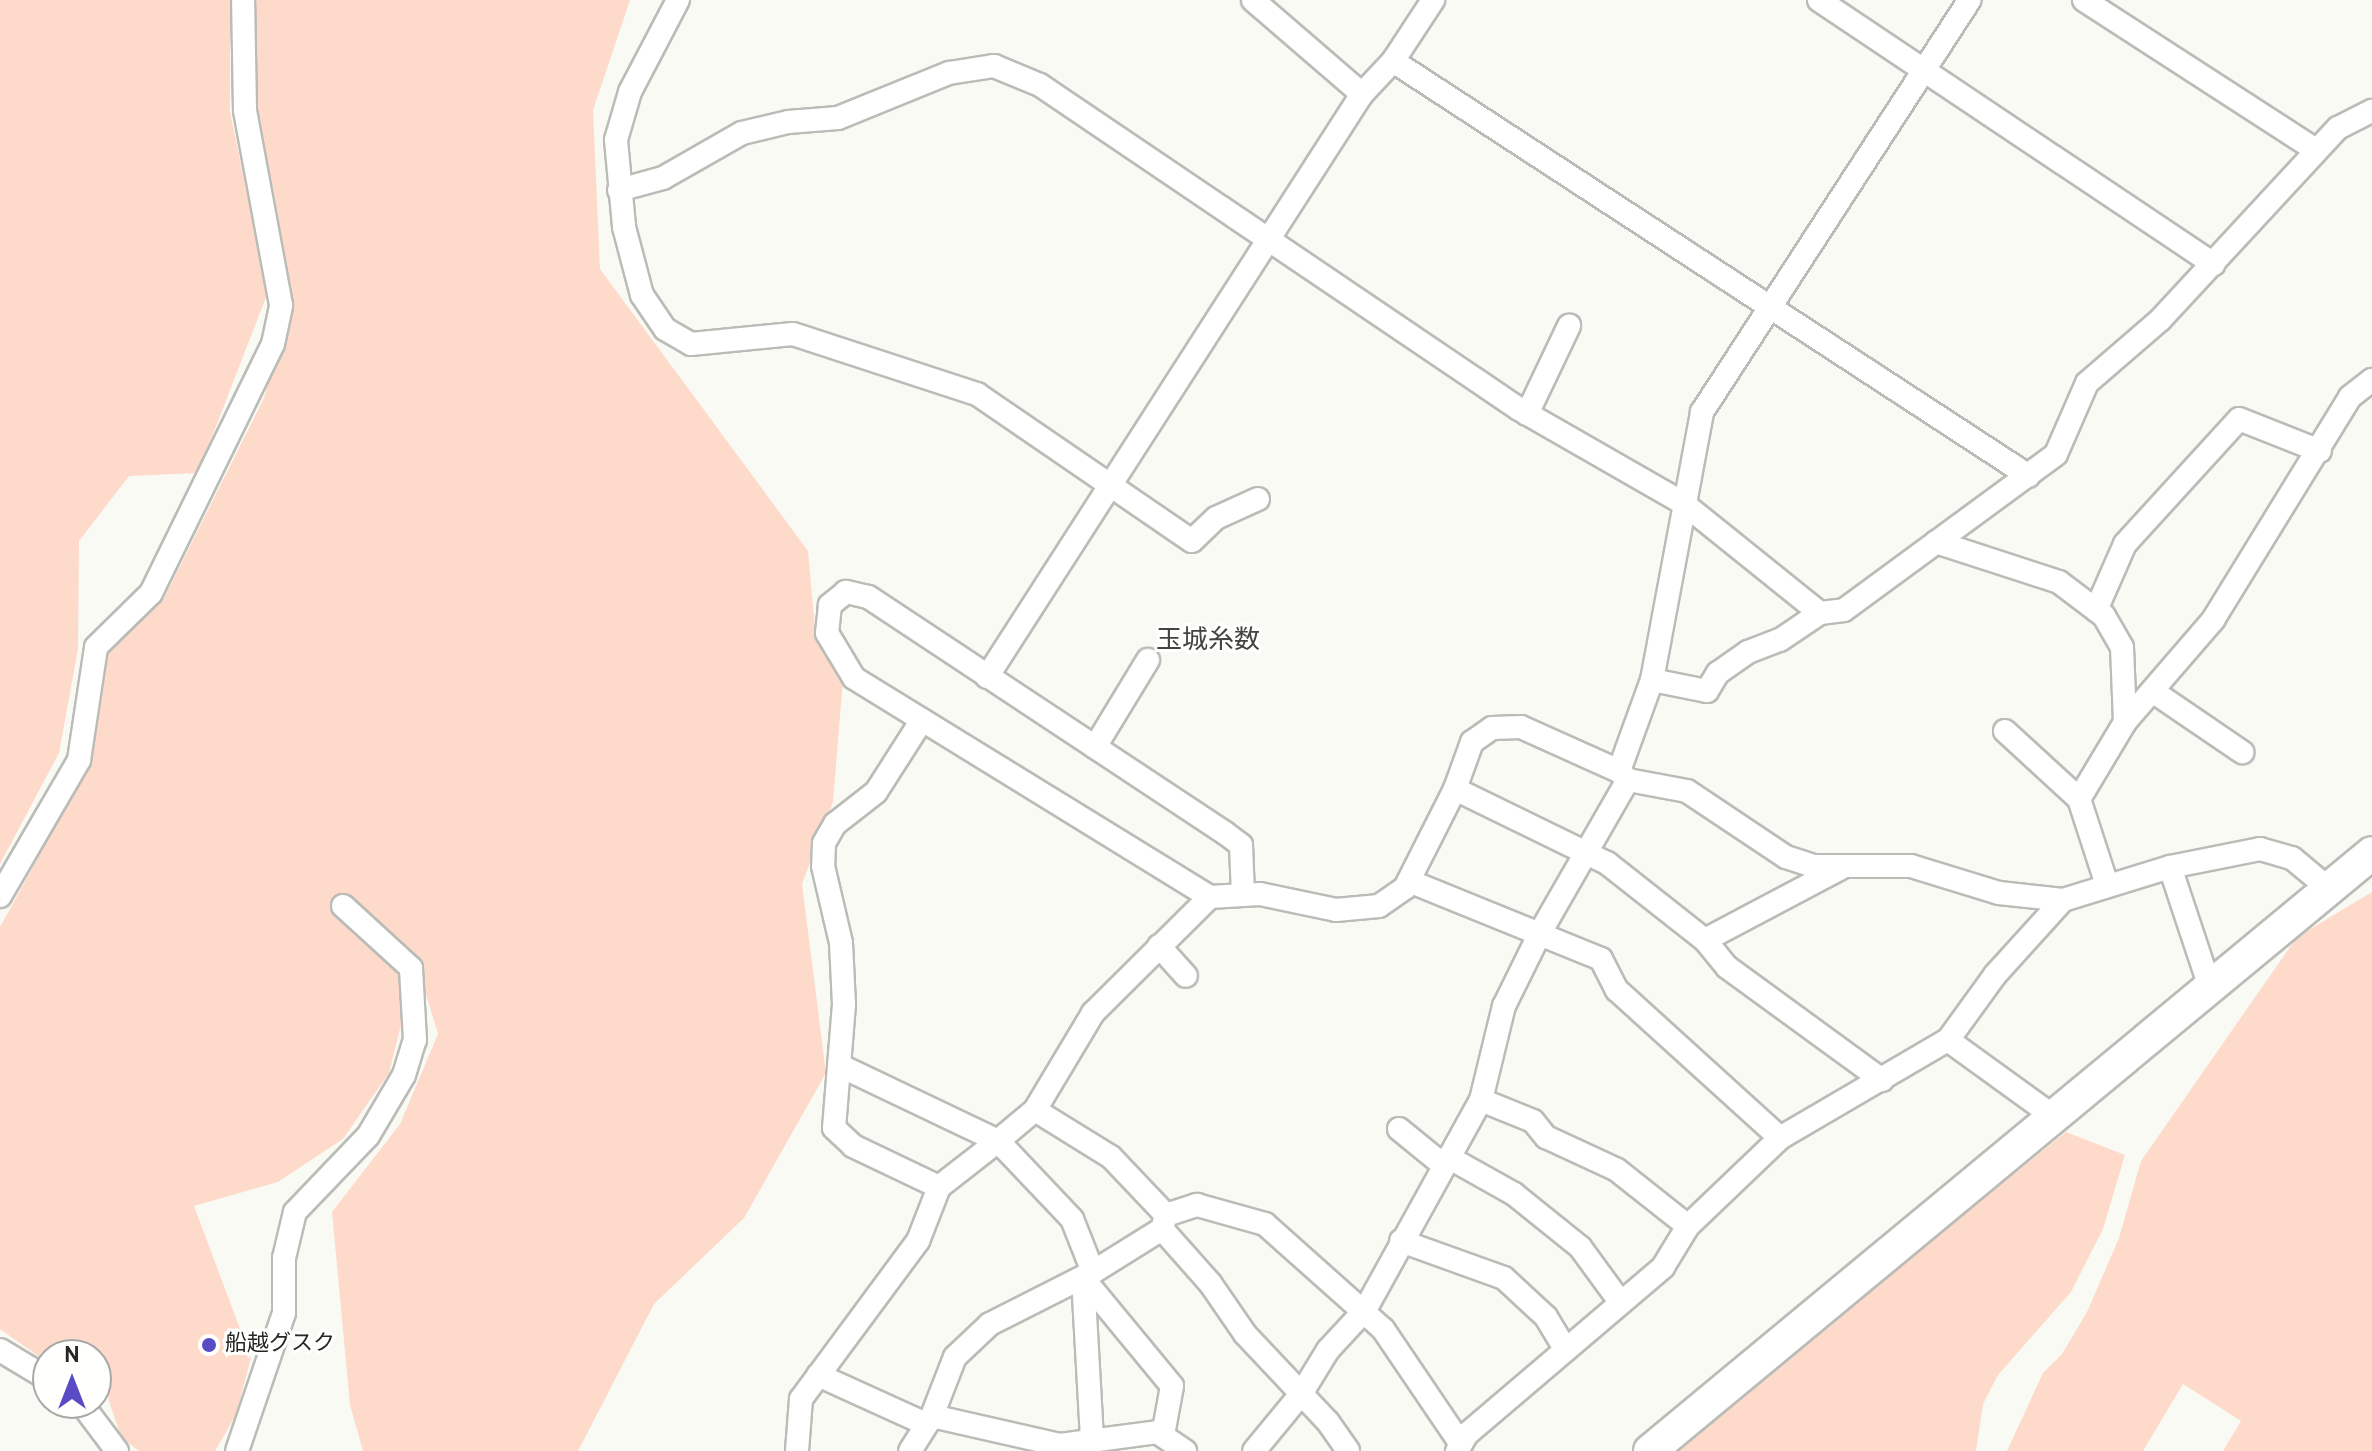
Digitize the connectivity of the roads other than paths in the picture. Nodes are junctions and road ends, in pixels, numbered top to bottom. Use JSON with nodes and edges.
{"nodes":[{"id":1,"x":243,"y":0,"type":"edge"},
{"id":2,"x":678,"y":0,"type":"edge"},
{"id":3,"x":1253,"y":0,"type":"edge"},
{"id":4,"x":1433,"y":0,"type":"edge"},
{"id":5,"x":1819,"y":0,"type":"edge"},
{"id":6,"x":1970,"y":0,"type":"edge"},
{"id":7,"x":2084,"y":0,"type":"edge"},
{"id":8,"x":1393,"y":61,"type":"junction"},
{"id":9,"x":1922,"y":73,"type":"junction"},
{"id":10,"x":1362,"y":94,"type":"junction"},
{"id":11,"x":2372,"y":111,"type":"edge"},
{"id":12,"x":2316,"y":150,"type":"junction"},
{"id":13,"x":619,"y":190,"type":"junction"},
{"id":14,"x":1270,"y":241,"type":"junction"},
{"id":15,"x":2214,"y":264,"type":"junction"},
{"id":16,"x":1768,"y":310,"type":"junction"},
{"id":17,"x":1569,"y":326,"type":"dead end"},
{"id":18,"x":2372,"y":380,"type":"edge"},
{"id":19,"x":1527,"y":414,"type":"junction"},
{"id":20,"x":2320,"y":451,"type":"junction"},
{"id":21,"x":2029,"y":476,"type":"junction"},
{"id":22,"x":1110,"y":484,"type":"junction"},
{"id":23,"x":1258,"y":499,"type":"dead end"},
{"id":24,"x":1683,"y":503,"type":"junction"},
{"id":25,"x":1936,"y":542,"type":"junction"},
{"id":26,"x":2096,"y":610,"type":"junction"},
{"id":27,"x":1820,"y":613,"type":"junction"},
{"id":28,"x":1148,"y":660,"type":"dead end"},
{"id":29,"x":987,"y":677,"type":"junction"},
{"id":30,"x":1652,"y":680,"type":"junction"},
{"id":31,"x":2154,"y":692,"type":"junction"},
{"id":32,"x":922,"y":720,"type":"junction"},
{"id":33,"x":2125,"y":722,"type":"junction"},
{"id":34,"x":2005,"y":731,"type":"dead end"},
{"id":35,"x":1095,"y":747,"type":"junction"},
{"id":36,"x":2242,"y":752,"type":"dead end"},
{"id":37,"x":1623,"y":776,"type":"junction"},
{"id":38,"x":1455,"y":789,"type":"junction"},
{"id":39,"x":2079,"y":799,"type":"junction"},
{"id":40,"x":1588,"y":852,"type":"junction"},
{"id":41,"x":2372,"y":853,"type":"edge"},
{"id":42,"x":2170,"y":867,"type":"junction"},
{"id":43,"x":1842,"y":868,"type":"junction"},
{"id":44,"x":1409,"y":881,"type":"junction"},
{"id":45,"x":2107,"y":885,"type":"junction"},
{"id":46,"x":2328,"y":888,"type":"junction"},
{"id":47,"x":1243,"y":895,"type":"junction"},
{"id":48,"x":0,"y":896,"type":"edge"},
{"id":49,"x":1210,"y":897,"type":"junction"},
{"id":50,"x":2063,"y":900,"type":"junction"},
{"id":51,"x":343,"y":906,"type":"dead end"},
{"id":52,"x":1541,"y":931,"type":"junction"},
{"id":53,"x":1705,"y":940,"type":"junction"},
{"id":54,"x":1159,"y":946,"type":"junction"},
{"id":55,"x":1186,"y":976,"type":"dead end"},
{"id":56,"x":2210,"y":987,"type":"junction"},
{"id":57,"x":1948,"y":1040,"type":"junction"},
{"id":58,"x":839,"y":1065,"type":"junction"},
{"id":59,"x":1882,"y":1080,"type":"junction"},
{"id":60,"x":1481,"y":1100,"type":"junction"},
{"id":61,"x":1035,"y":1110,"type":"junction"},
{"id":62,"x":2057,"y":1119,"type":"junction"},
{"id":63,"x":1399,"y":1129,"type":"dead end"},
{"id":64,"x":1780,"y":1138,"type":"junction"},
{"id":65,"x":998,"y":1141,"type":"junction"},
{"id":66,"x":1446,"y":1161,"type":"junction"},
{"id":67,"x":939,"y":1187,"type":"junction"},
{"id":68,"x":1164,"y":1222,"type":"junction"},
{"id":69,"x":1688,"y":1226,"type":"junction"},
{"id":70,"x":1401,"y":1241,"type":"junction"},
{"id":71,"x":1088,"y":1275,"type":"junction"},
{"id":72,"x":1621,"y":1303,"type":"junction"},
{"id":73,"x":1365,"y":1310,"type":"junction"},
{"id":74,"x":1565,"y":1349,"type":"junction"},
{"id":75,"x":0,"y":1350,"type":"edge"},
{"id":76,"x":32,"y":1369,"type":"edge"},
{"id":77,"x":818,"y":1375,"type":"junction"},
{"id":78,"x":1301,"y":1394,"type":"junction"},
{"id":79,"x":93,"y":1419,"type":"edge"},
{"id":80,"x":929,"y":1420,"type":"junction"},
{"id":81,"x":1163,"y":1435,"type":"junction"},
{"id":82,"x":1092,"y":1441,"type":"junction"},
{"id":83,"x":1459,"y":1447,"type":"edge"},
{"id":84,"x":117,"y":1451,"type":"edge"},
{"id":85,"x":237,"y":1451,"type":"edge"},
{"id":86,"x":797,"y":1451,"type":"edge"},
{"id":87,"x":910,"y":1451,"type":"edge"},
{"id":88,"x":1185,"y":1451,"type":"edge"},
{"id":89,"x":1254,"y":1451,"type":"edge"},
{"id":90,"x":1348,"y":1451,"type":"edge"},
{"id":91,"x":1650,"y":1451,"type":"edge"}],
"edges":[{"from":1,"to":48,"type":"street"},
{"from":2,"to":13,"type":"street"},
{"from":3,"to":10,"type":"street"},
{"from":4,"to":8,"type":"street"},
{"from":5,"to":9,"type":"street"},
{"from":6,"to":9,"type":"street"},
{"from":7,"to":12,"type":"street"},
{"from":8,"to":10,"type":"street"},
{"from":8,"to":16,"type":"street"},
{"from":9,"to":15,"type":"street"},
{"from":9,"to":16,"type":"street"},
{"from":10,"to":14,"type":"street"},
{"from":11,"to":12,"type":"street"},
{"from":12,"to":15,"type":"street"},
{"from":13,"to":14,"type":"street"},
{"from":13,"to":22,"type":"street"},
{"from":14,"to":19,"type":"street"},
{"from":14,"to":22,"type":"street"},
{"from":15,"to":21,"type":"street"},
{"from":16,"to":21,"type":"street"},
{"from":16,"to":24,"type":"street"},
{"from":17,"to":19,"type":"street"},
{"from":18,"to":20,"type":"street"},
{"from":19,"to":24,"type":"street"},
{"from":20,"to":26,"type":"street"},
{"from":20,"to":31,"type":"street"},
{"from":21,"to":25,"type":"street"},
{"from":22,"to":23,"type":"street"},
{"from":22,"to":29,"type":"street"},
{"from":24,"to":27,"type":"street"},
{"from":24,"to":30,"type":"street"},
{"from":25,"to":26,"type":"street"},
{"from":25,"to":27,"type":"street"},
{"from":26,"to":33,"type":"street"},
{"from":27,"to":30,"type":"street"},
{"from":28,"to":35,"type":"street"},
{"from":29,"to":32,"type":"street"},
{"from":29,"to":35,"type":"street"},
{"from":30,"to":37,"type":"street"},
{"from":31,"to":33,"type":"street"},
{"from":31,"to":36,"type":"street"},
{"from":32,"to":49,"type":"street"},
{"from":32,"to":58,"type":"street"},
{"from":33,"to":39,"type":"street"},
{"from":34,"to":39,"type":"street"},
{"from":35,"to":47,"type":"street"},
{"from":37,"to":38,"type":"street"},
{"from":37,"to":40,"type":"street"},
{"from":37,"to":43,"type":"street"},
{"from":38,"to":40,"type":"street"},
{"from":38,"to":44,"type":"street"},
{"from":39,"to":45,"type":"street"},
{"from":40,"to":52,"type":"street"},
{"from":40,"to":53,"type":"street"},
{"from":41,"to":46,"type":"street"},
{"from":42,"to":45,"type":"street"},
{"from":42,"to":46,"type":"street"},
{"from":42,"to":56,"type":"street"},
{"from":43,"to":50,"type":"street"},
{"from":43,"to":53,"type":"street"},
{"from":44,"to":47,"type":"street"},
{"from":44,"to":52,"type":"street"},
{"from":45,"to":50,"type":"street"},
{"from":46,"to":56,"type":"street"},
{"from":47,"to":49,"type":"street"},
{"from":49,"to":54,"type":"street"},
{"from":50,"to":57,"type":"street"},
{"from":51,"to":85,"type":"street"},
{"from":52,"to":60,"type":"street"},
{"from":52,"to":64,"type":"street"},
{"from":53,"to":59,"type":"street"},
{"from":54,"to":55,"type":"street"},
{"from":54,"to":61,"type":"street"},
{"from":56,"to":62,"type":"street"},
{"from":57,"to":59,"type":"street"},
{"from":57,"to":62,"type":"street"},
{"from":58,"to":65,"type":"street"},
{"from":58,"to":67,"type":"street"},
{"from":59,"to":64,"type":"street"},
{"from":60,"to":66,"type":"street"},
{"from":60,"to":69,"type":"street"},
{"from":61,"to":65,"type":"street"},
{"from":61,"to":68,"type":"street"},
{"from":62,"to":91,"type":"street"},
{"from":63,"to":66,"type":"street"},
{"from":64,"to":69,"type":"street"},
{"from":65,"to":67,"type":"street"},
{"from":65,"to":71,"type":"street"},
{"from":66,"to":70,"type":"street"},
{"from":66,"to":72,"type":"street"},
{"from":67,"to":77,"type":"street"},
{"from":68,"to":71,"type":"street"},
{"from":68,"to":73,"type":"street"},
{"from":68,"to":78,"type":"street"},
{"from":69,"to":72,"type":"street"},
{"from":70,"to":73,"type":"street"},
{"from":70,"to":74,"type":"street"},
{"from":71,"to":80,"type":"street"},
{"from":71,"to":81,"type":"street"},
{"from":71,"to":82,"type":"street"},
{"from":72,"to":74,"type":"street"},
{"from":73,"to":78,"type":"street"},
{"from":73,"to":83,"type":"street"},
{"from":74,"to":83,"type":"street"},
{"from":75,"to":76,"type":"street"},
{"from":77,"to":80,"type":"street"},
{"from":77,"to":86,"type":"street"},
{"from":78,"to":89,"type":"street"},
{"from":78,"to":90,"type":"street"},
{"from":79,"to":84,"type":"street"},
{"from":80,"to":82,"type":"street"},
{"from":80,"to":87,"type":"street"},
{"from":81,"to":82,"type":"street"},
{"from":81,"to":88,"type":"street"}]}
